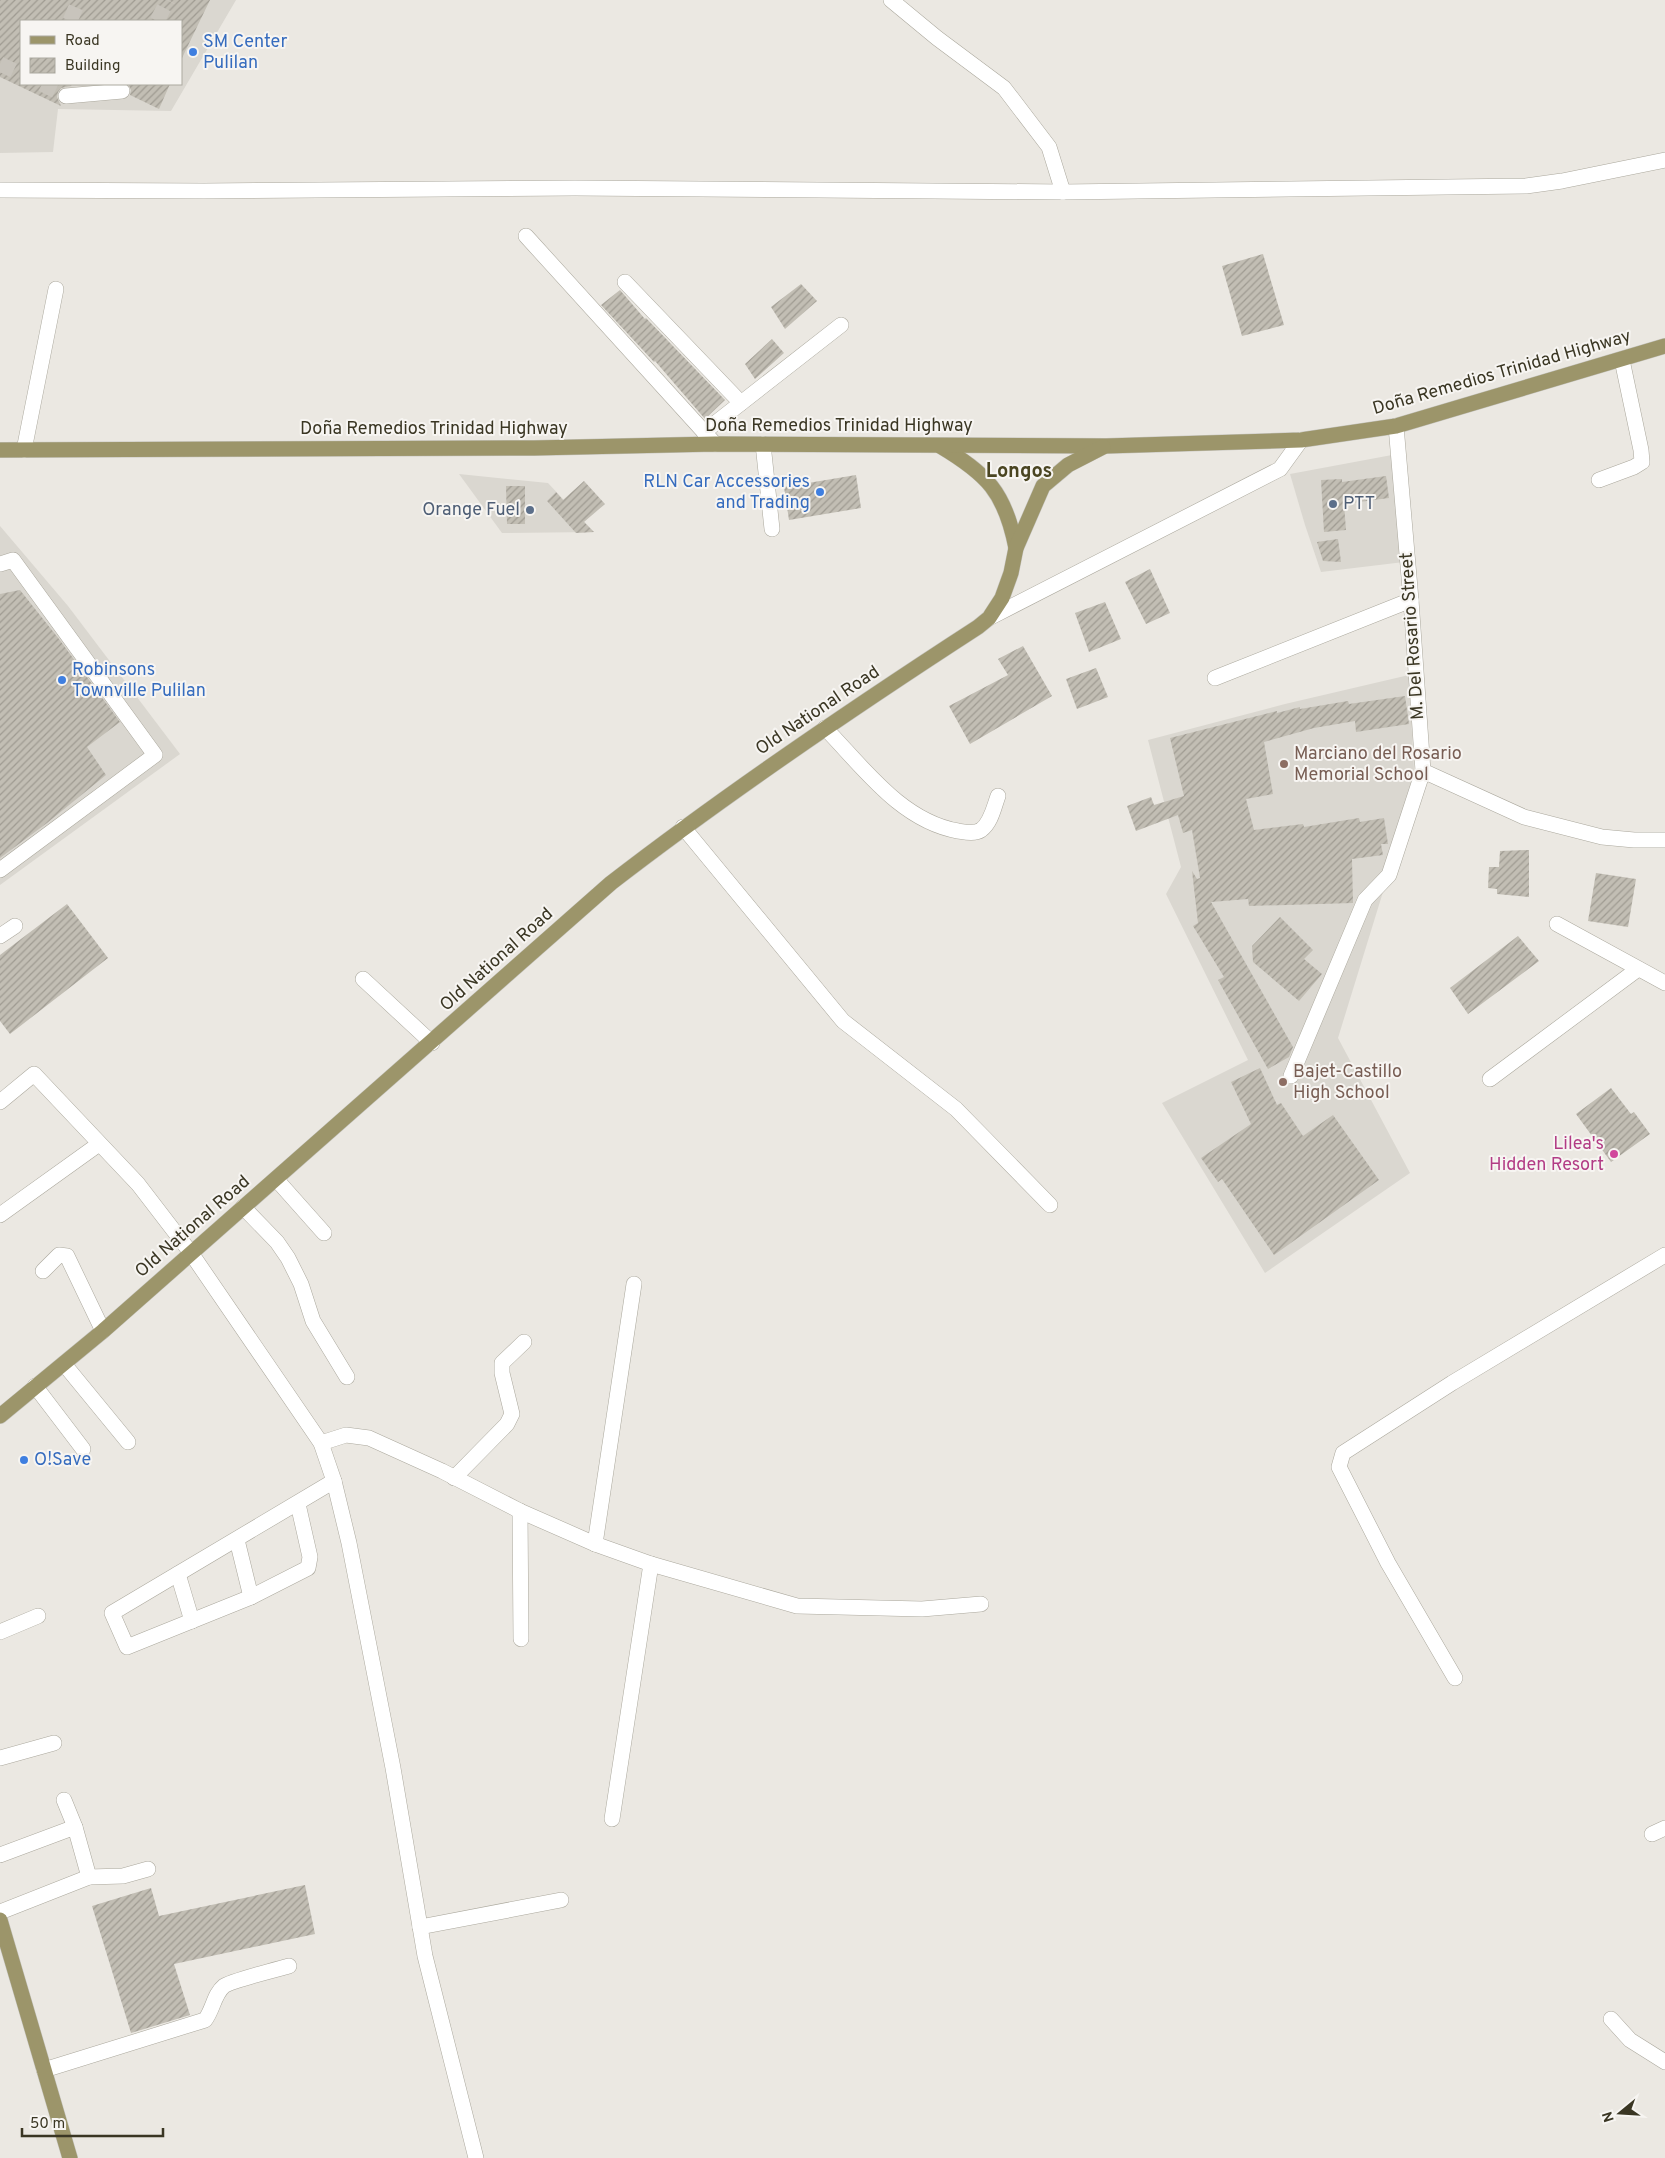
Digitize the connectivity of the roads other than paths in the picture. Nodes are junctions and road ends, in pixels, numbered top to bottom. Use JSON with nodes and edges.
{"nodes":[{"id":1,"x":891,"y":0,"type":"edge"},
{"id":2,"x":122,"y":91,"type":"dead end"},
{"id":3,"x":66,"y":96,"type":"tunnel mouth"},
{"id":4,"x":1665,"y":160,"type":"edge"},
{"id":5,"x":0,"y":190,"type":"edge"},
{"id":6,"x":1063,"y":192,"type":"junction"},
{"id":7,"x":526,"y":236,"type":"dead end"},
{"id":8,"x":625,"y":282,"type":"dead end"},
{"id":9,"x":56,"y":289,"type":"dead end"},
{"id":10,"x":840,"y":325,"type":"dead end"},
{"id":11,"x":1665,"y":346,"type":"edge"},
{"id":12,"x":1622,"y":360,"type":"junction"},
{"id":13,"x":741,"y":403,"type":"junction"},
{"id":14,"x":1396,"y":426,"type":"junction"},
{"id":15,"x":704,"y":432,"type":"junction"},
{"id":16,"x":1300,"y":440,"type":"junction"},
{"id":17,"x":715,"y":444,"type":"junction"},
{"id":18,"x":763,"y":444,"type":"junction"},
{"id":19,"x":940,"y":446,"type":"junction"},
{"id":20,"x":1106,"y":446,"type":"junction"},
{"id":21,"x":0,"y":450,"type":"edge"},
{"id":22,"x":24,"y":450,"type":"junction"},
{"id":23,"x":1598,"y":480,"type":"dead end"},
{"id":24,"x":772,"y":529,"type":"dead end"},
{"id":25,"x":1016,"y":548,"type":"junction"},
{"id":26,"x":7,"y":562,"type":"edge"},
{"id":27,"x":1411,"y":600,"type":"junction"},
{"id":28,"x":989,"y":618,"type":"junction"},
{"id":29,"x":1215,"y":678,"type":"dead end"},
{"id":30,"x":825,"y":728,"type":"junction"},
{"id":31,"x":1423,"y":772,"type":"junction"},
{"id":32,"x":998,"y":796,"type":"dead end"},
{"id":33,"x":683,"y":827,"type":"junction"},
{"id":34,"x":1665,"y":840,"type":"edge"},
{"id":35,"x":0,"y":870,"type":"edge"},
{"id":36,"x":1557,"y":924,"type":"dead end"},
{"id":37,"x":15,"y":926,"type":"dead end"},
{"id":38,"x":0,"y":936,"type":"edge"},
{"id":39,"x":1638,"y":968,"type":"junction"},
{"id":40,"x":363,"y":979,"type":"dead end"},
{"id":41,"x":1665,"y":983,"type":"edge"},
{"id":42,"x":432,"y":1043,"type":"junction"},
{"id":43,"x":1292,"y":1076,"type":"dead end"},
{"id":44,"x":1490,"y":1079,"type":"dead end"},
{"id":45,"x":0,"y":1102,"type":"edge"},
{"id":46,"x":99,"y":1144,"type":"junction"},
{"id":47,"x":276,"y":1179,"type":"junction"},
{"id":48,"x":1050,"y":1205,"type":"dead end"},
{"id":49,"x":243,"y":1207,"type":"junction"},
{"id":50,"x":0,"y":1215,"type":"edge"},
{"id":51,"x":324,"y":1233,"type":"dead end"},
{"id":52,"x":191,"y":1252,"type":"junction"},
{"id":53,"x":1665,"y":1255,"type":"edge"},
{"id":54,"x":43,"y":1271,"type":"dead end"},
{"id":55,"x":634,"y":1284,"type":"dead end"},
{"id":56,"x":104,"y":1331,"type":"junction"},
{"id":57,"x":524,"y":1342,"type":"dead end"},
{"id":58,"x":64,"y":1364,"type":"junction"},
{"id":59,"x":347,"y":1377,"type":"dead end"},
{"id":60,"x":35,"y":1386,"type":"junction"},
{"id":61,"x":0,"y":1416,"type":"edge"},
{"id":62,"x":128,"y":1442,"type":"dead end"},
{"id":63,"x":321,"y":1443,"type":"junction"},
{"id":64,"x":83,"y":1449,"type":"dead end"},
{"id":65,"x":454,"y":1478,"type":"junction"},
{"id":66,"x":334,"y":1481,"type":"junction"},
{"id":67,"x":298,"y":1504,"type":"junction"},
{"id":68,"x":520,"y":1511,"type":"junction"},
{"id":69,"x":237,"y":1540,"type":"junction"},
{"id":70,"x":595,"y":1544,"type":"junction"},
{"id":71,"x":651,"y":1564,"type":"junction"},
{"id":72,"x":178,"y":1574,"type":"junction"},
{"id":73,"x":250,"y":1597,"type":"junction"},
{"id":74,"x":981,"y":1604,"type":"dead end"},
{"id":75,"x":38,"y":1616,"type":"dead end"},
{"id":76,"x":192,"y":1621,"type":"junction"},
{"id":77,"x":0,"y":1632,"type":"edge"},
{"id":78,"x":521,"y":1639,"type":"dead end"},
{"id":79,"x":1455,"y":1678,"type":"dead end"},
{"id":80,"x":54,"y":1743,"type":"dead end"},
{"id":81,"x":0,"y":1758,"type":"edge"},
{"id":82,"x":64,"y":1800,"type":"dead end"},
{"id":83,"x":612,"y":1819,"type":"dead end"},
{"id":84,"x":75,"y":1827,"type":"junction"},
{"id":85,"x":0,"y":1855,"type":"edge"},
{"id":86,"x":148,"y":1868,"type":"dead end"},
{"id":87,"x":89,"y":1877,"type":"junction"},
{"id":88,"x":561,"y":1900,"type":"dead end"},
{"id":89,"x":0,"y":1912,"type":"edge"},
{"id":90,"x":0,"y":1920,"type":"edge"},
{"id":91,"x":420,"y":1927,"type":"junction"},
{"id":92,"x":289,"y":1966,"type":"dead end"},
{"id":93,"x":1611,"y":2018,"type":"dead end"},
{"id":94,"x":1665,"y":2062,"type":"edge"},
{"id":95,"x":44,"y":2070,"type":"junction"},
{"id":96,"x":70,"y":2158,"type":"edge"},
{"id":97,"x":476,"y":2158,"type":"edge"}],
"edges":[{"from":1,"to":6,"type":"street"},
{"from":2,"to":3,"type":"street"},
{"from":4,"to":6,"type":"street"},
{"from":5,"to":6,"type":"street"},
{"from":7,"to":15,"type":"street"},
{"from":8,"to":13,"type":"street"},
{"from":9,"to":22,"type":"street"},
{"from":10,"to":13,"type":"street"},
{"from":11,"to":12,"type":"main road","name":"Doña Remedios Trinidad Highway"},
{"from":12,"to":14,"type":"main road","name":"Doña Remedios Trinidad Highway"},
{"from":12,"to":23,"type":"street"},
{"from":13,"to":15,"type":"street"},
{"from":14,"to":16,"type":"main road","name":"Doña Remedios Trinidad Highway"},
{"from":14,"to":27,"type":"street","name":"M. Del Rosario Street"},
{"from":15,"to":17,"type":"street"},
{"from":16,"to":20,"type":"main road","name":"Doña Remedios Trinidad Highway"},
{"from":16,"to":28,"type":"street"},
{"from":17,"to":18,"type":"main road","name":"Doña Remedios Trinidad Highway"},
{"from":17,"to":22,"type":"main road","name":"Doña Remedios Trinidad Highway"},
{"from":18,"to":19,"type":"main road","name":"Doña Remedios Trinidad Highway"},
{"from":18,"to":24,"type":"street"},
{"from":19,"to":20,"type":"main road","name":"Doña Remedios Trinidad Highway"},
{"from":19,"to":25,"type":"main road","name":"Old National Road"},
{"from":20,"to":25,"type":"main road","name":"Old National Road"},
{"from":21,"to":22,"type":"main road","name":"Doña Remedios Trinidad Highway"},
{"from":25,"to":28,"type":"main road","name":"Old National Road"},
{"from":26,"to":35,"type":"street"},
{"from":27,"to":29,"type":"street"},
{"from":27,"to":31,"type":"street","name":"M. Del Rosario Street"},
{"from":28,"to":30,"type":"main road","name":"Old National Road"},
{"from":30,"to":32,"type":"street"},
{"from":30,"to":33,"type":"main road","name":"Old National Road"},
{"from":31,"to":34,"type":"street"},
{"from":31,"to":43,"type":"street"},
{"from":33,"to":42,"type":"main road","name":"Old National Road"},
{"from":33,"to":48,"type":"street"},
{"from":36,"to":39,"type":"street"},
{"from":37,"to":38,"type":"street"},
{"from":39,"to":41,"type":"street"},
{"from":39,"to":44,"type":"street"},
{"from":40,"to":42,"type":"street"},
{"from":42,"to":47,"type":"main road","name":"Old National Road"},
{"from":45,"to":46,"type":"street"},
{"from":46,"to":50,"type":"street"},
{"from":46,"to":52,"type":"street"},
{"from":47,"to":49,"type":"main road","name":"Old National Road"},
{"from":47,"to":51,"type":"street"},
{"from":49,"to":52,"type":"main road","name":"Old National Road"},
{"from":49,"to":59,"type":"street"},
{"from":52,"to":56,"type":"main road","name":"Old National Road"},
{"from":52,"to":63,"type":"street"},
{"from":53,"to":79,"type":"street"},
{"from":54,"to":56,"type":"street"},
{"from":55,"to":70,"type":"street"},
{"from":56,"to":58,"type":"main road","name":"Old National Road"},
{"from":57,"to":65,"type":"street"},
{"from":58,"to":60,"type":"main road","name":"Old National Road"},
{"from":58,"to":62,"type":"street"},
{"from":60,"to":61,"type":"main road","name":"Old National Road"},
{"from":60,"to":64,"type":"street"},
{"from":63,"to":65,"type":"street"},
{"from":63,"to":66,"type":"street"},
{"from":65,"to":68,"type":"street"},
{"from":66,"to":67,"type":"street"},
{"from":66,"to":91,"type":"street"},
{"from":67,"to":69,"type":"street"},
{"from":67,"to":73,"type":"street"},
{"from":68,"to":70,"type":"street"},
{"from":68,"to":78,"type":"street"},
{"from":69,"to":72,"type":"street"},
{"from":69,"to":73,"type":"street"},
{"from":70,"to":71,"type":"street"},
{"from":71,"to":74,"type":"street"},
{"from":71,"to":83,"type":"street"},
{"from":72,"to":76,"type":"street"},
{"from":72,"to":76,"type":"street"},
{"from":73,"to":76,"type":"street"},
{"from":75,"to":77,"type":"street"},
{"from":80,"to":81,"type":"street"},
{"from":82,"to":84,"type":"street"},
{"from":84,"to":85,"type":"street"},
{"from":84,"to":87,"type":"street"},
{"from":86,"to":87,"type":"street"},
{"from":87,"to":89,"type":"street"},
{"from":88,"to":91,"type":"street"},
{"from":90,"to":95,"type":"main road"},
{"from":91,"to":97,"type":"street"},
{"from":92,"to":95,"type":"street"},
{"from":93,"to":94,"type":"street"},
{"from":95,"to":96,"type":"main road"}]}
